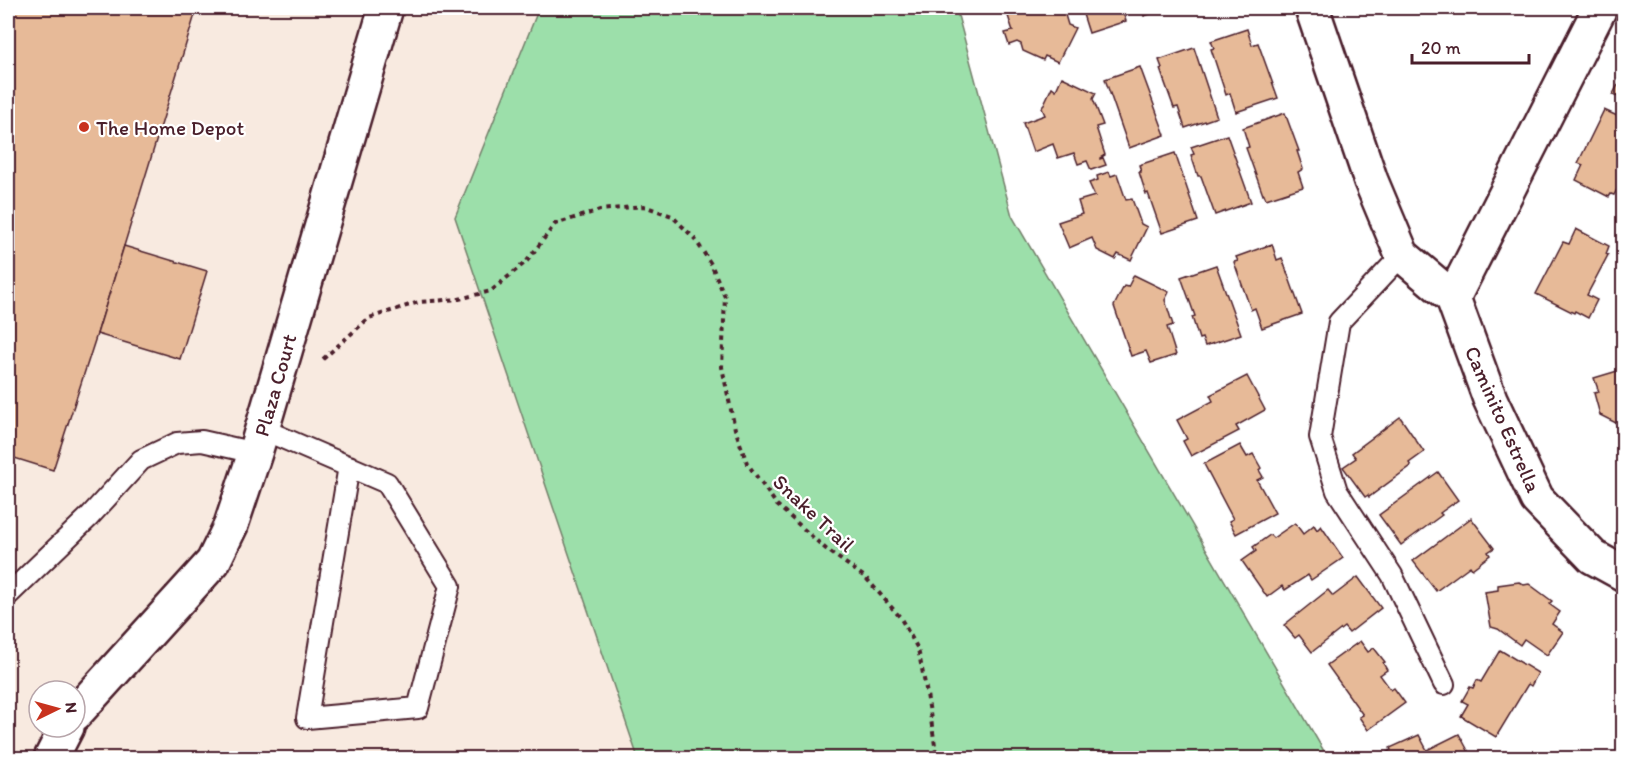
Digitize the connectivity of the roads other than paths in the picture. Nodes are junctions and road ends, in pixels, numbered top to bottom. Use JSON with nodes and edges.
{"nodes":[{"id":1,"x":386,"y":8,"type":"edge"},
{"id":2,"x":1312,"y":8,"type":"edge"},
{"id":3,"x":1600,"y":8,"type":"edge"},
{"id":4,"x":1402,"y":255,"type":"junction"},
{"id":5,"x":1453,"y":298,"type":"junction"},
{"id":6,"x":259,"y":441,"type":"junction"},
{"id":7,"x":350,"y":466,"type":"junction"},
{"id":8,"x":1623,"y":574,"type":"edge"},
{"id":9,"x":8,"y":595,"type":"edge"},
{"id":10,"x":1444,"y":684,"type":"dead end"},
{"id":11,"x":87,"y":701,"type":"edge"},
{"id":12,"x":61,"y":739,"type":"edge"},
{"id":13,"x":51,"y":759,"type":"edge"}],
"edges":[{"from":1,"to":6,"type":"street","name":"Plaza Court"},
{"from":2,"to":4,"type":"street","name":"Caminito Estrella"},
{"from":3,"to":5,"type":"street"},
{"from":4,"to":5,"type":"street","name":"Caminito Estrella"},
{"from":4,"to":10,"type":"lane"},
{"from":5,"to":8,"type":"street","name":"Caminito Estrella"},
{"from":6,"to":7,"type":"lane"},
{"from":6,"to":9,"type":"lane"},
{"from":6,"to":11,"type":"street","name":"Plaza Court"},
{"from":7,"to":7,"type":"lane"},
{"from":12,"to":13,"type":"street"}]}
